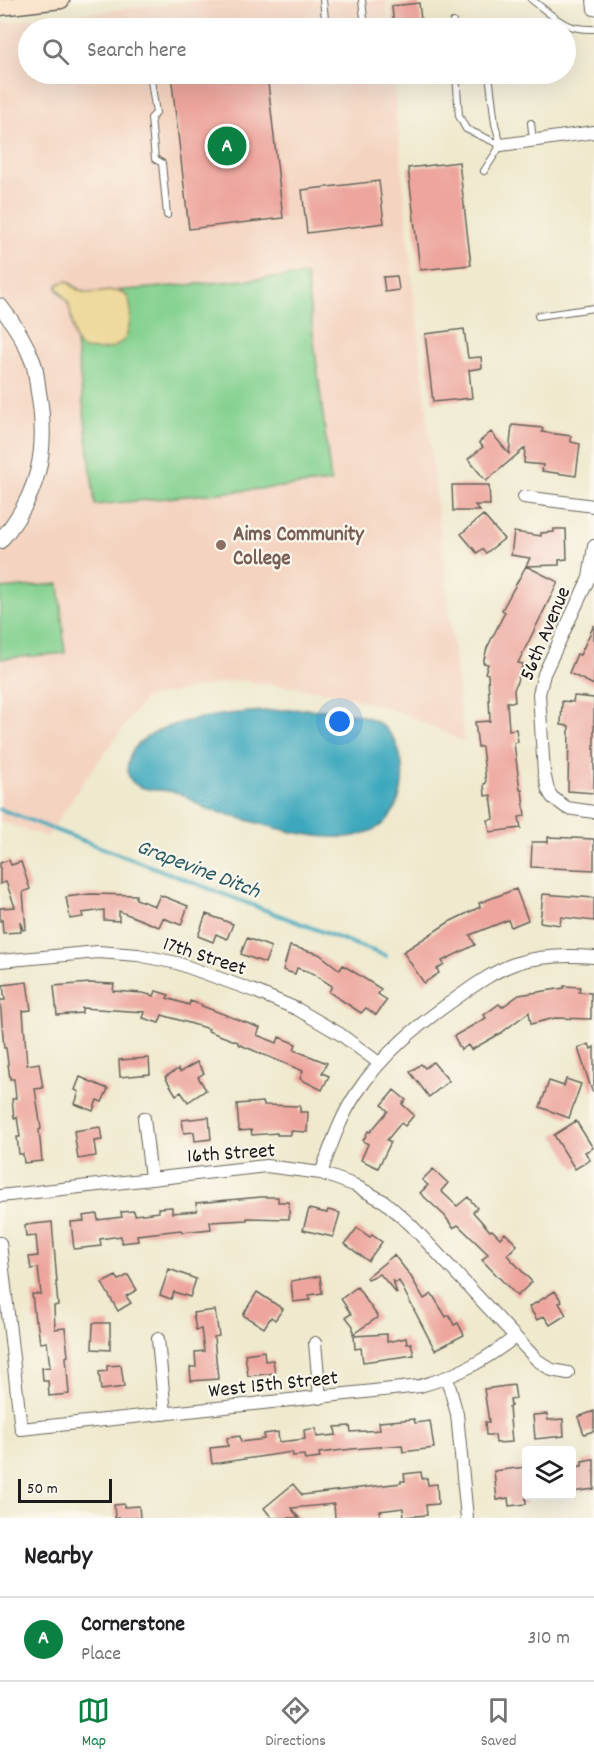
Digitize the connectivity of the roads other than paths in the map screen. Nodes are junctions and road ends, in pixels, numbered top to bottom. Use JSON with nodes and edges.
{"nodes":[{"id":1,"x":62,"y":0,"type":"edge"},
{"id":2,"x":323,"y":0,"type":"edge"},
{"id":3,"x":362,"y":0,"type":"edge"},
{"id":4,"x":532,"y":0,"type":"edge"},
{"id":5,"x":593,"y":0,"type":"edge"},
{"id":6,"x":0,"y":7,"type":"edge"},
{"id":7,"x":594,"y":9,"type":"edge"},
{"id":8,"x":325,"y":18,"type":"edge"},
{"id":9,"x":364,"y":18,"type":"edge"},
{"id":10,"x":555,"y":18,"type":"edge"},
{"id":11,"x":576,"y":29,"type":"edge"},
{"id":12,"x":594,"y":29,"type":"edge"},
{"id":13,"x":152,"y":84,"type":"edge"},
{"id":14,"x":457,"y":84,"type":"edge"},
{"id":15,"x":490,"y":84,"type":"edge"},
{"id":16,"x":531,"y":123,"type":"dead end"},
{"id":17,"x":594,"y":132,"type":"edge"},
{"id":18,"x":533,"y":140,"type":"junction"},
{"id":19,"x":501,"y":145,"type":"junction"},
{"id":20,"x":484,"y":171,"type":"dead end"},
{"id":21,"x":167,"y":215,"type":"dead end"},
{"id":22,"x":0,"y":306,"type":"edge"},
{"id":23,"x":594,"y":309,"type":"edge"},
{"id":24,"x":538,"y":316,"type":"dead end"},
{"id":25,"x":524,"y":497,"type":"dead end"},
{"id":26,"x":594,"y":506,"type":"edge"},
{"id":27,"x":0,"y":541,"type":"edge"},
{"id":28,"x":594,"y":546,"type":"edge"},
{"id":29,"x":592,"y":578,"type":"edge"},
{"id":30,"x":594,"y":812,"type":"edge"},
{"id":31,"x":594,"y":957,"type":"edge"},
{"id":32,"x":0,"y":961,"type":"edge"},
{"id":33,"x":379,"y":1063,"type":"junction"},
{"id":34,"x":144,"y":1118,"type":"dead end"},
{"id":35,"x":321,"y":1173,"type":"junction"},
{"id":36,"x":151,"y":1178,"type":"junction"},
{"id":37,"x":0,"y":1196,"type":"edge"},
{"id":38,"x":0,"y":1243,"type":"edge"},
{"id":39,"x":515,"y":1337,"type":"junction"},
{"id":40,"x":158,"y":1339,"type":"dead end"},
{"id":41,"x":315,"y":1342,"type":"dead end"},
{"id":42,"x":568,"y":1373,"type":"dead end"},
{"id":43,"x":447,"y":1378,"type":"junction"},
{"id":44,"x":320,"y":1398,"type":"junction"},
{"id":45,"x":165,"y":1414,"type":"junction"},
{"id":46,"x":467,"y":1518,"type":"edge"}],
"edges":[{"from":1,"to":6,"type":"main road"},
{"from":2,"to":8,"type":"lane"},
{"from":3,"to":9,"type":"lane"},
{"from":4,"to":10,"type":"lane"},
{"from":5,"to":7,"type":"street"},
{"from":11,"to":12,"type":"lane"},
{"from":13,"to":21,"type":"lane"},
{"from":14,"to":19,"type":"lane"},
{"from":15,"to":19,"type":"lane"},
{"from":16,"to":18,"type":"lane"},
{"from":17,"to":18,"type":"street"},
{"from":18,"to":19,"type":"street"},
{"from":19,"to":20,"type":"lane"},
{"from":22,"to":27,"type":"street"},
{"from":23,"to":24,"type":"lane"},
{"from":25,"to":26,"type":"street"},
{"from":28,"to":29,"type":"street","name":"56th Avenue"},
{"from":29,"to":30,"type":"street","name":"56th Avenue"},
{"from":31,"to":33,"type":"street"},
{"from":32,"to":33,"type":"street","name":"17th Street"},
{"from":33,"to":35,"type":"street"},
{"from":34,"to":36,"type":"street"},
{"from":35,"to":36,"type":"street","name":"16th Street"},
{"from":35,"to":39,"type":"street","name":"16th Street"},
{"from":36,"to":37,"type":"street","name":"16th Street"},
{"from":38,"to":45,"type":"street","name":"West 15th Street"},
{"from":39,"to":42,"type":"street","name":"16th Street"},
{"from":39,"to":43,"type":"street","name":"West 15th Street"},
{"from":40,"to":45,"type":"street"},
{"from":41,"to":44,"type":"street"},
{"from":43,"to":44,"type":"street","name":"West 15th Street"},
{"from":43,"to":46,"type":"street"},
{"from":44,"to":45,"type":"street","name":"West 15th Street"}]}
